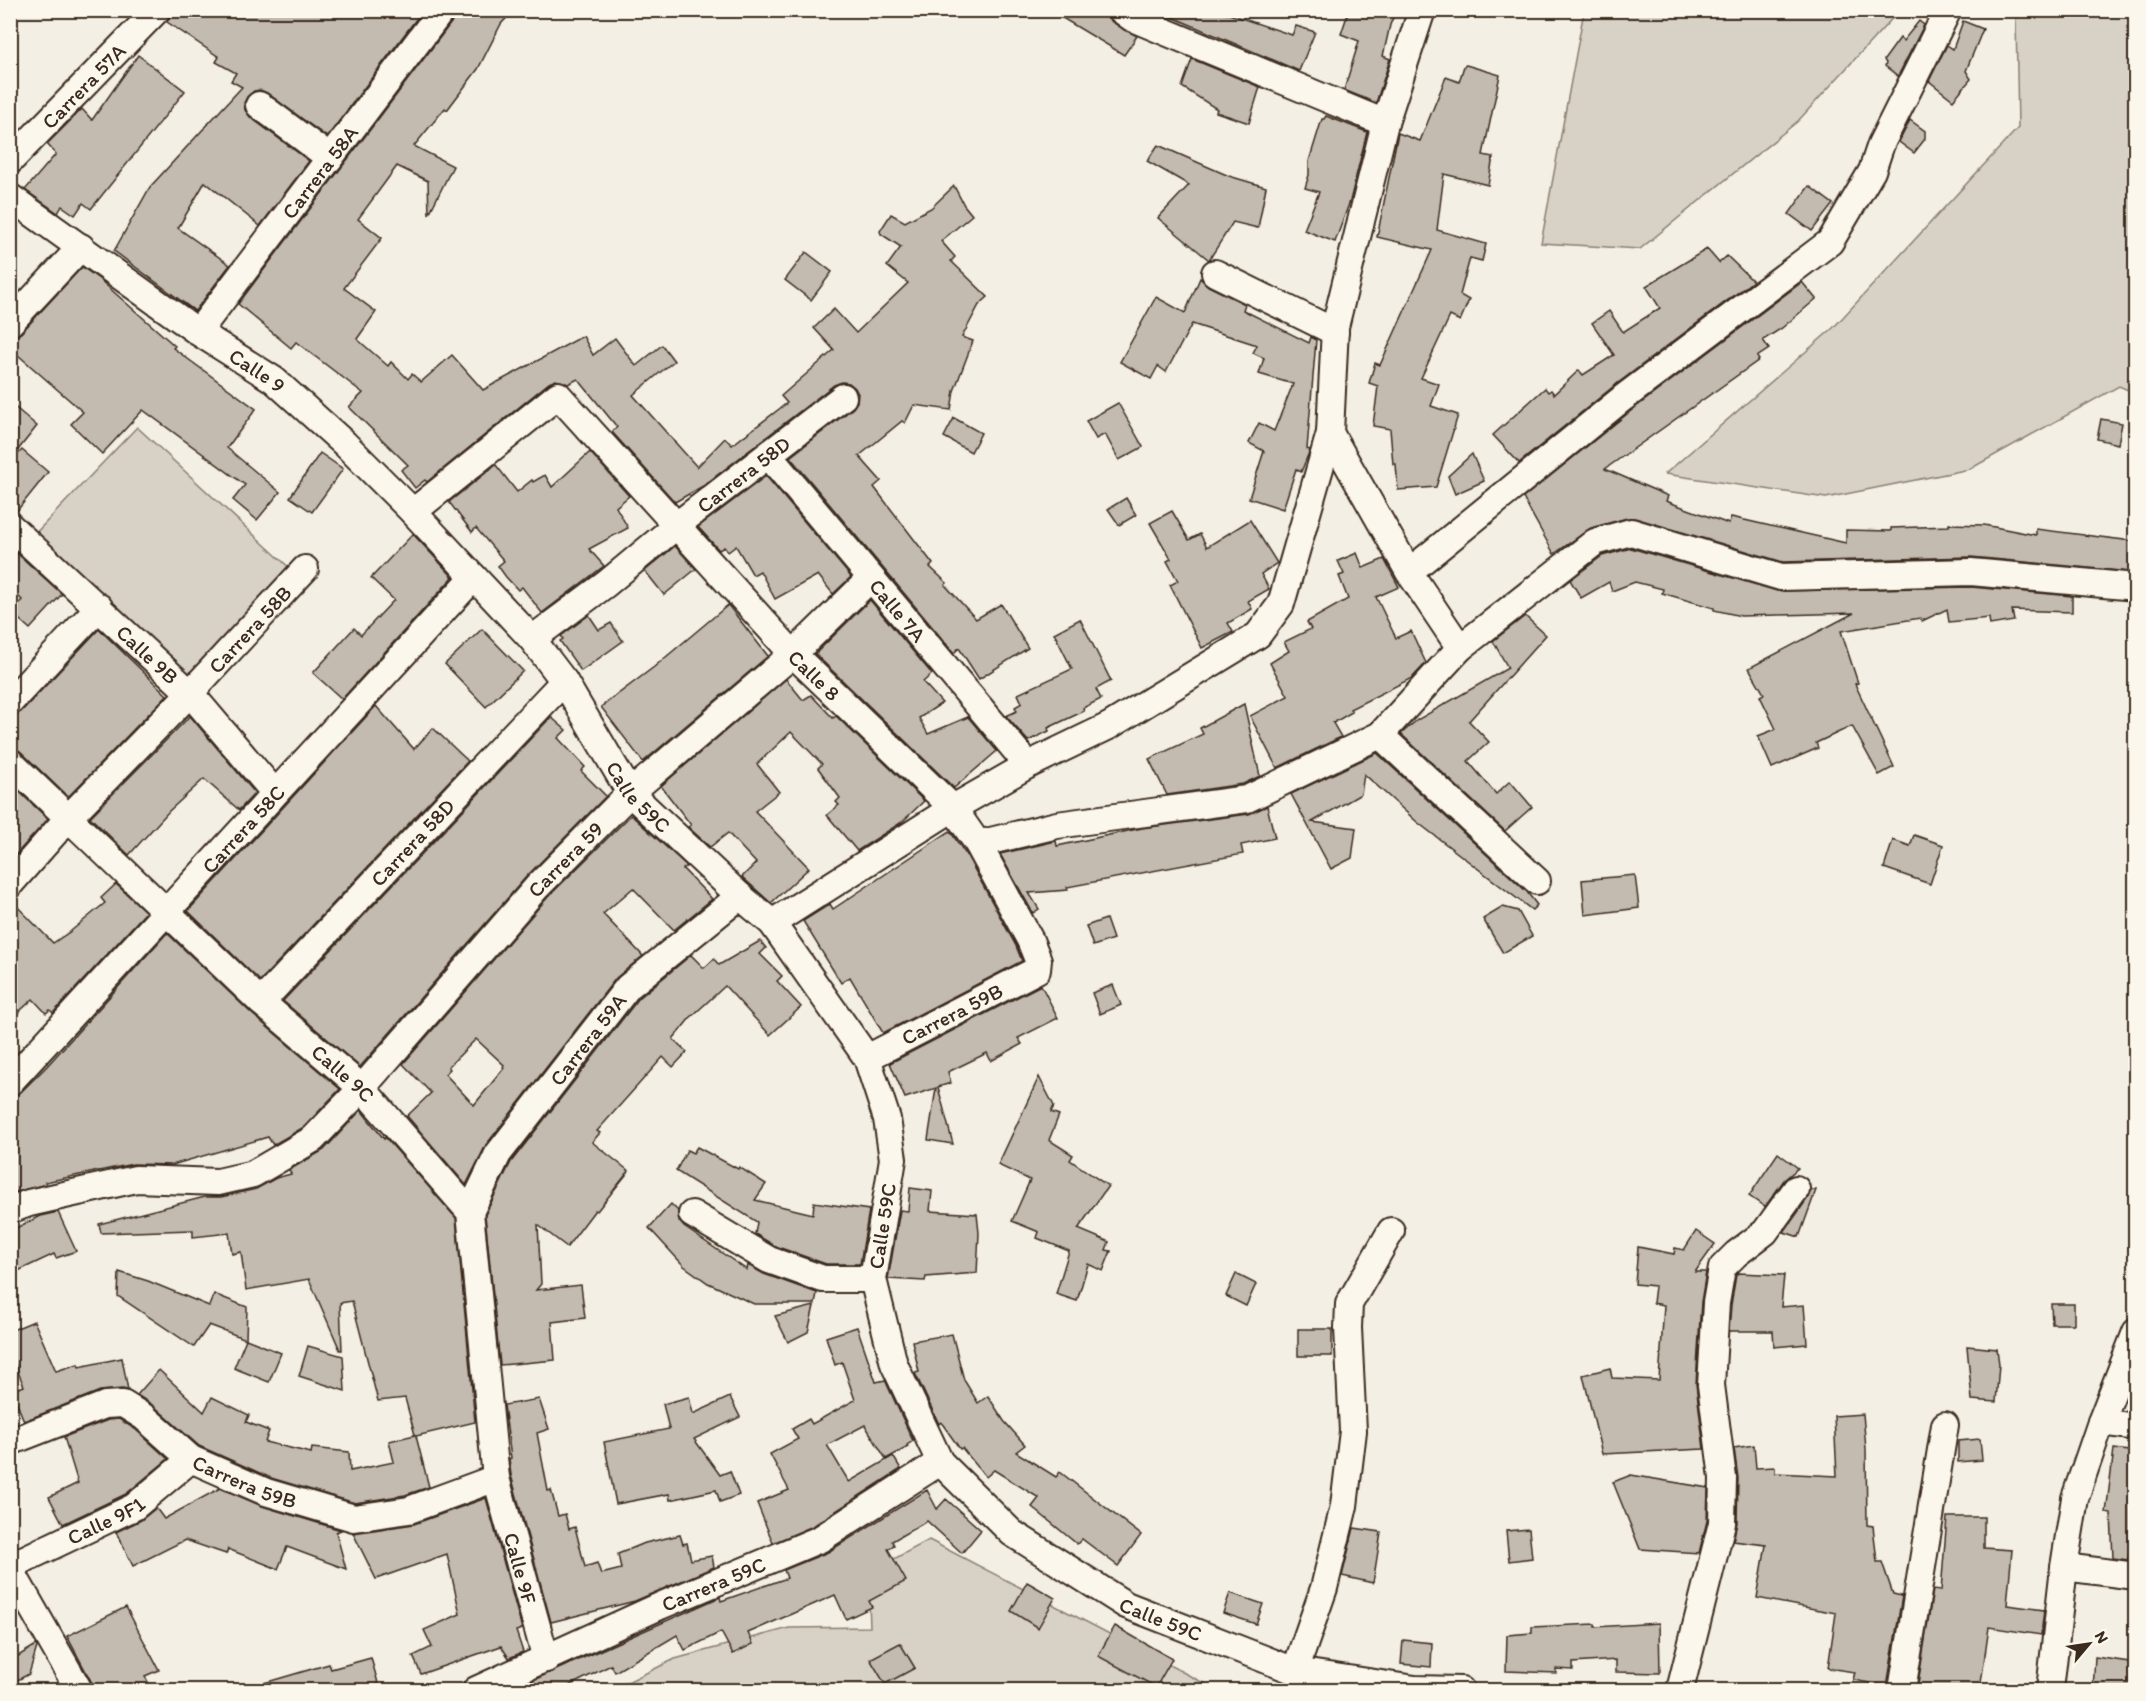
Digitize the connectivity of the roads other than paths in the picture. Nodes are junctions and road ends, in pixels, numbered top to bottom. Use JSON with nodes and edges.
{"nodes":[{"id":1,"x":156,"y":10,"type":"edge"},
{"id":2,"x":442,"y":10,"type":"edge"},
{"id":3,"x":1121,"y":10,"type":"edge"},
{"id":4,"x":1422,"y":10,"type":"edge"},
{"id":5,"x":1948,"y":10,"type":"edge"},
{"id":6,"x":259,"y":105,"type":"dead end"},
{"id":7,"x":1385,"y":123,"type":"junction"},
{"id":8,"x":330,"y":158,"type":"junction"},
{"id":9,"x":10,"y":161,"type":"edge"},
{"id":10,"x":10,"y":197,"type":"edge"},
{"id":11,"x":81,"y":247,"type":"junction"},
{"id":12,"x":1215,"y":273,"type":"dead end"},
{"id":13,"x":12,"y":319,"type":"edge"},
{"id":14,"x":198,"y":332,"type":"junction"},
{"id":15,"x":1335,"y":332,"type":"junction"},
{"id":16,"x":843,"y":396,"type":"dead end"},
{"id":17,"x":1330,"y":433,"type":"junction"},
{"id":18,"x":769,"y":456,"type":"junction"},
{"id":19,"x":413,"y":512,"type":"junction"},
{"id":20,"x":677,"y":525,"type":"junction"},
{"id":21,"x":10,"y":526,"type":"edge"},
{"id":22,"x":305,"y":569,"type":"dead end"},
{"id":23,"x":1409,"y":572,"type":"junction"},
{"id":24,"x":474,"y":576,"type":"junction"},
{"id":25,"x":871,"y":578,"type":"junction"},
{"id":26,"x":2136,"y":587,"type":"edge"},
{"id":27,"x":99,"y":607,"type":"junction"},
{"id":28,"x":532,"y":639,"type":"junction"},
{"id":29,"x":1460,"y":648,"type":"junction"},
{"id":30,"x":793,"y":654,"type":"junction"},
{"id":31,"x":564,"y":681,"type":"junction"},
{"id":32,"x":190,"y":693,"type":"junction"},
{"id":33,"x":10,"y":702,"type":"edge"},
{"id":34,"x":1380,"y":735,"type":"junction"},
{"id":35,"x":10,"y":762,"type":"edge"},
{"id":36,"x":1028,"y":765,"type":"junction"},
{"id":37,"x":274,"y":792,"type":"junction"},
{"id":38,"x":630,"y":793,"type":"junction"},
{"id":39,"x":953,"y":808,"type":"junction"},
{"id":40,"x":69,"y":817,"type":"junction"},
{"id":41,"x":978,"y":844,"type":"junction"},
{"id":42,"x":1537,"y":881,"type":"dead end"},
{"id":43,"x":10,"y":884,"type":"edge"},
{"id":44,"x":740,"y":896,"type":"junction"},
{"id":45,"x":168,"y":911,"type":"junction"},
{"id":46,"x":772,"y":923,"type":"junction"},
{"id":47,"x":1037,"y":970,"type":"joint"},
{"id":48,"x":261,"y":1002,"type":"junction"},
{"id":49,"x":867,"y":1058,"type":"junction"},
{"id":50,"x":10,"y":1082,"type":"edge"},
{"id":51,"x":362,"y":1088,"type":"junction"},
{"id":52,"x":1796,"y":1189,"type":"dead end"},
{"id":53,"x":10,"y":1210,"type":"edge"},
{"id":54,"x":470,"y":1212,"type":"junction"},
{"id":55,"x":692,"y":1214,"type":"dead end"},
{"id":56,"x":1391,"y":1231,"type":"dead end"},
{"id":57,"x":873,"y":1279,"type":"junction"},
{"id":58,"x":2136,"y":1332,"type":"edge"},
{"id":59,"x":2101,"y":1422,"type":"junction"},
{"id":60,"x":1945,"y":1425,"type":"dead end"},
{"id":61,"x":2136,"y":1427,"type":"edge"},
{"id":62,"x":10,"y":1443,"type":"edge"},
{"id":63,"x":191,"y":1459,"type":"junction"},
{"id":64,"x":940,"y":1462,"type":"junction"},
{"id":65,"x":496,"y":1478,"type":"junction"},
{"id":66,"x":2064,"y":1567,"type":"junction"},
{"id":67,"x":10,"y":1568,"type":"edge"},
{"id":68,"x":2136,"y":1576,"type":"edge"},
{"id":69,"x":546,"y":1659,"type":"junction"},
{"id":70,"x":1295,"y":1671,"type":"junction"},
{"id":71,"x":79,"y":1690,"type":"edge"},
{"id":72,"x":476,"y":1690,"type":"edge"},
{"id":73,"x":1461,"y":1690,"type":"edge"},
{"id":74,"x":1680,"y":1690,"type":"edge"},
{"id":75,"x":1902,"y":1690,"type":"edge"},
{"id":76,"x":2050,"y":1690,"type":"edge"}],
"edges":[{"from":1,"to":9,"type":"street","name":"Carrera 57A"},
{"from":2,"to":8,"type":"street","name":"Carrera 58A"},
{"from":3,"to":7,"type":"street"},
{"from":4,"to":7,"type":"street"},
{"from":5,"to":23,"type":"street"},
{"from":6,"to":8,"type":"street"},
{"from":7,"to":15,"type":"street"},
{"from":8,"to":14,"type":"street","name":"Carrera 58A"},
{"from":10,"to":11,"type":"street","name":"Calle 9"},
{"from":11,"to":13,"type":"street"},
{"from":11,"to":14,"type":"street","name":"Calle 9"},
{"from":12,"to":15,"type":"street"},
{"from":14,"to":19,"type":"street","name":"Calle 9"},
{"from":15,"to":17,"type":"street"},
{"from":16,"to":18,"type":"street","name":"Carrera 58D"},
{"from":17,"to":23,"type":"street"},
{"from":17,"to":36,"type":"street"},
{"from":18,"to":20,"type":"street","name":"Carrera 58D"},
{"from":18,"to":25,"type":"street","name":"Calle 7A"},
{"from":19,"to":20,"type":"street","name":"Calle 8"},
{"from":19,"to":24,"type":"street","name":"Calle 9"},
{"from":20,"to":28,"type":"street","name":"Carrera 58D"},
{"from":20,"to":30,"type":"street","name":"Calle 8"},
{"from":21,"to":27,"type":"street","name":"Calle 9B"},
{"from":22,"to":32,"type":"street","name":"Carrera 58B"},
{"from":23,"to":29,"type":"street"},
{"from":24,"to":28,"type":"street","name":"Calle 59C"},
{"from":24,"to":37,"type":"street","name":"Carrera 58C"},
{"from":25,"to":30,"type":"street","name":"Carrera 59"},
{"from":25,"to":36,"type":"street","name":"Calle 7A"},
{"from":26,"to":29,"type":"street"},
{"from":27,"to":32,"type":"street","name":"Calle 9B"},
{"from":27,"to":33,"type":"street"},
{"from":28,"to":31,"type":"street","name":"Calle 59C"},
{"from":29,"to":34,"type":"street"},
{"from":30,"to":38,"type":"street","name":"Carrera 59"},
{"from":30,"to":39,"type":"street","name":"Calle 8"},
{"from":31,"to":38,"type":"street","name":"Calle 59C"},
{"from":31,"to":48,"type":"street","name":"Carrera 58D"},
{"from":32,"to":37,"type":"street","name":"Calle 9B"},
{"from":32,"to":40,"type":"street","name":"Carrera 58B"},
{"from":34,"to":41,"type":"street"},
{"from":34,"to":42,"type":"street"},
{"from":35,"to":40,"type":"street","name":"Calle 9C"},
{"from":36,"to":39,"type":"street"},
{"from":37,"to":45,"type":"street","name":"Carrera 58C"},
{"from":38,"to":44,"type":"street","name":"Calle 59C"},
{"from":38,"to":51,"type":"street","name":"Carrera 59"},
{"from":39,"to":41,"type":"street","name":"Calle 8"},
{"from":39,"to":46,"type":"street"},
{"from":40,"to":43,"type":"street","name":"Carrera 58B"},
{"from":40,"to":45,"type":"street","name":"Calle 9C"},
{"from":41,"to":47,"type":"street","name":"Calle 8"},
{"from":44,"to":46,"type":"street","name":"Calle 59C"},
{"from":44,"to":54,"type":"street","name":"Carrera 59A"},
{"from":45,"to":48,"type":"street","name":"Calle 9C"},
{"from":45,"to":50,"type":"street","name":"Carrera 58C"},
{"from":46,"to":49,"type":"street","name":"Calle 59C"},
{"from":47,"to":49,"type":"street","name":"Carrera 59B"},
{"from":48,"to":51,"type":"street","name":"Calle 9C"},
{"from":49,"to":57,"type":"street","name":"Calle 59C"},
{"from":51,"to":53,"type":"street","name":"Carrera 59"},
{"from":51,"to":54,"type":"street","name":"Calle 9C"},
{"from":52,"to":74,"type":"street"},
{"from":54,"to":65,"type":"street"},
{"from":55,"to":57,"type":"street"},
{"from":56,"to":70,"type":"street"},
{"from":57,"to":64,"type":"street","name":"Calle 59C"},
{"from":58,"to":59,"type":"street"},
{"from":59,"to":61,"type":"street"},
{"from":59,"to":66,"type":"street"},
{"from":60,"to":75,"type":"street"},
{"from":62,"to":63,"type":"street","name":"Carrera 59B"},
{"from":63,"to":65,"type":"street","name":"Carrera 59B"},
{"from":63,"to":67,"type":"street","name":"Calle 9F1"},
{"from":64,"to":69,"type":"street","name":"Carrera 59C"},
{"from":64,"to":70,"type":"street","name":"Calle 59C"},
{"from":65,"to":69,"type":"street","name":"Calle 9F"},
{"from":66,"to":68,"type":"street"},
{"from":66,"to":76,"type":"street"},
{"from":67,"to":71,"type":"street"},
{"from":69,"to":72,"type":"street","name":"Carrera 59C"},
{"from":70,"to":73,"type":"street","name":"Calle 59C"}]}
